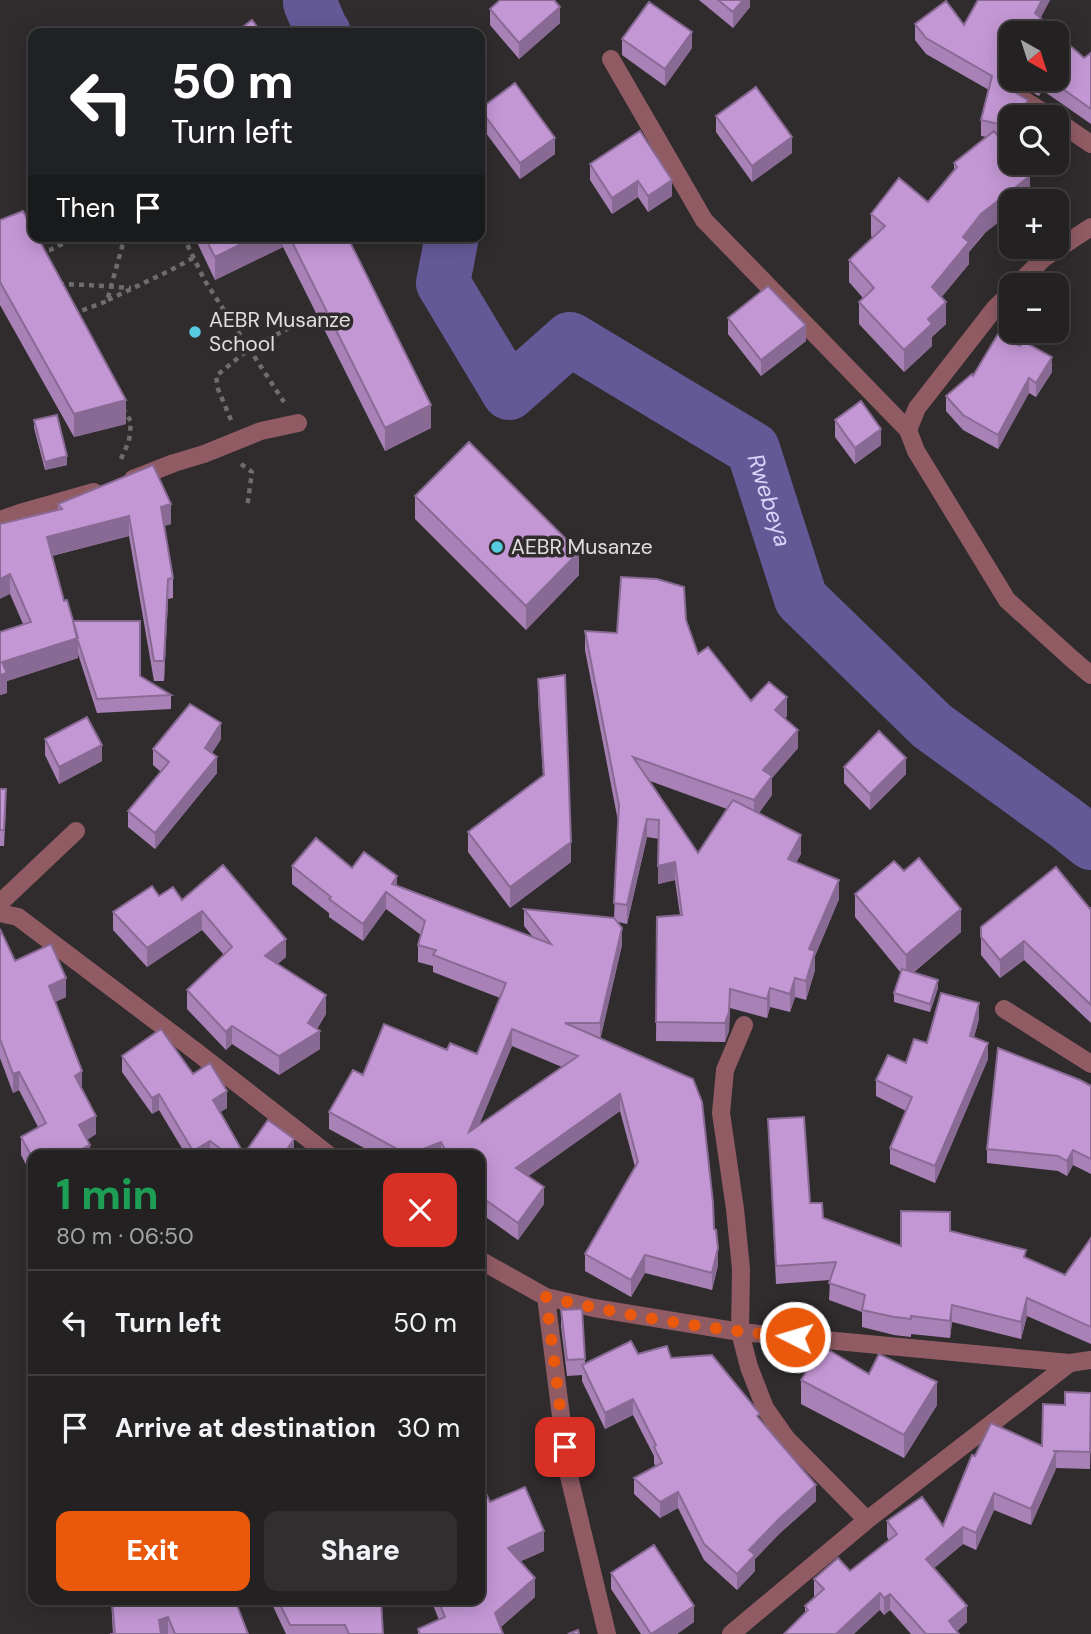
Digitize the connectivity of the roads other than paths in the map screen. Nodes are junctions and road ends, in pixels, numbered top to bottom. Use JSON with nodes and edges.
{"nodes":[{"id":1,"x":611,"y":60,"type":"dead end"},
{"id":2,"x":1014,"y":94,"type":"edge"},
{"id":3,"x":1032,"y":105,"type":"edge"},
{"id":4,"x":1069,"y":129,"type":"edge"},
{"id":5,"x":1091,"y":144,"type":"edge"},
{"id":6,"x":1091,"y":227,"type":"edge"},
{"id":7,"x":1029,"y":273,"type":"edge"},
{"id":8,"x":999,"y":304,"type":"edge"},
{"id":9,"x":298,"y":423,"type":"road end"},
{"id":10,"x":908,"y":430,"type":"junction"},
{"id":11,"x":0,"y":520,"type":"edge"},
{"id":12,"x":1091,"y":675,"type":"edge"},
{"id":13,"x":76,"y":831,"type":"dead end"},
{"id":14,"x":0,"y":903,"type":"edge"},
{"id":15,"x":0,"y":914,"type":"edge"},
{"id":16,"x":1004,"y":1009,"type":"dead end"},
{"id":17,"x":744,"y":1025,"type":"dead end"},
{"id":18,"x":1091,"y":1064,"type":"edge"},
{"id":19,"x":323,"y":1150,"type":"edge"},
{"id":20,"x":485,"y":1263,"type":"edge"},
{"id":21,"x":546,"y":1297,"type":"junction"},
{"id":22,"x":740,"y":1332,"type":"junction"},
{"id":23,"x":1091,"y":1360,"type":"edge"},
{"id":24,"x":1070,"y":1363,"type":"junction"},
{"id":25,"x":867,"y":1520,"type":"junction"},
{"id":26,"x":607,"y":1634,"type":"edge"},
{"id":27,"x":731,"y":1634,"type":"edge"}],
"edges":[{"from":1,"to":10,"type":"street"},
{"from":2,"to":3,"type":"street"},
{"from":4,"to":5,"type":"street"},
{"from":6,"to":7,"type":"street"},
{"from":8,"to":10,"type":"street"},
{"from":9,"to":11,"type":"street"},
{"from":10,"to":12,"type":"street"},
{"from":13,"to":14,"type":"street"},
{"from":15,"to":19,"type":"street"},
{"from":16,"to":18,"type":"street"},
{"from":17,"to":22,"type":"street"},
{"from":20,"to":21,"type":"street"},
{"from":21,"to":22,"type":"street"},
{"from":21,"to":26,"type":"street"},
{"from":22,"to":24,"type":"street"},
{"from":22,"to":25,"type":"street"},
{"from":23,"to":24,"type":"street"},
{"from":24,"to":25,"type":"street"},
{"from":25,"to":27,"type":"street"}]}
